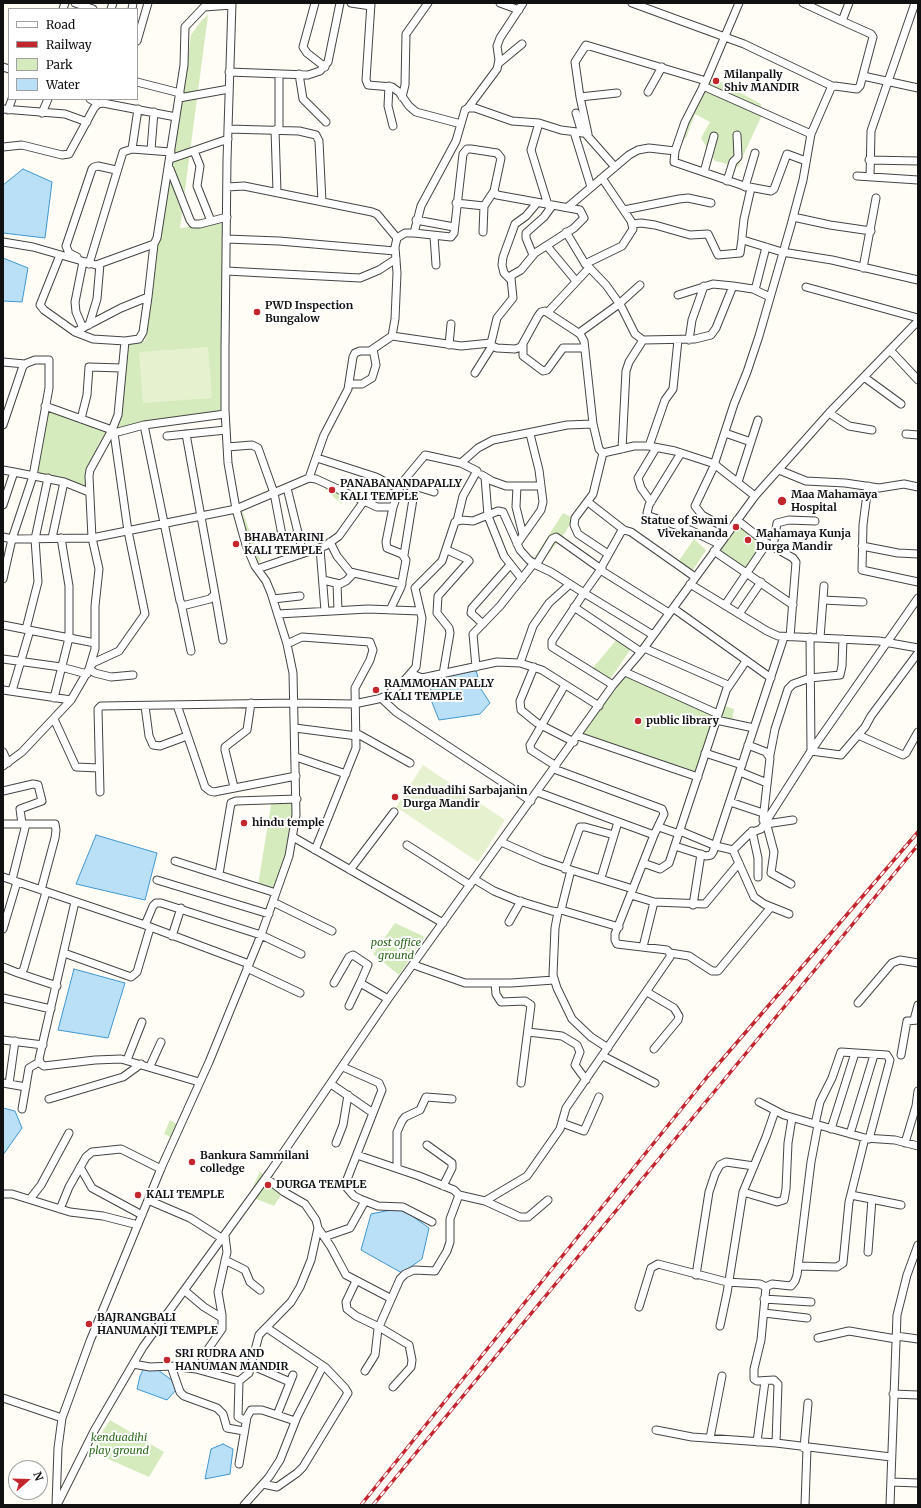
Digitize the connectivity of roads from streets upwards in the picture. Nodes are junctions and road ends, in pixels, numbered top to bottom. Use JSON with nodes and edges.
{"nodes":[{"id":1,"x":75,"y":3,"type":"edge"},
{"id":2,"x":148,"y":3,"type":"edge"},
{"id":3,"x":315,"y":3,"type":"edge"},
{"id":4,"x":340,"y":3,"type":"edge"},
{"id":5,"x":351,"y":3,"type":"edge"},
{"id":6,"x":428,"y":3,"type":"edge"},
{"id":7,"x":500,"y":3,"type":"edge"},
{"id":8,"x":523,"y":3,"type":"edge"},
{"id":9,"x":632,"y":3,"type":"edge"},
{"id":10,"x":739,"y":3,"type":"edge"},
{"id":11,"x":803,"y":3,"type":"edge"},
{"id":12,"x":849,"y":3,"type":"edge"},
{"id":13,"x":915,"y":3,"type":"edge"},
{"id":14,"x":232,"y":4,"type":"edge"},
{"id":15,"x":371,"y":4,"type":"edge"},
{"id":16,"x":203,"y":5,"type":"edge"},
{"id":17,"x":645,"y":5,"type":"edge"},
{"id":18,"x":90,"y":8,"type":"edge"},
{"id":19,"x":519,"y":10,"type":"junction"},
{"id":20,"x":842,"y":21,"type":"junction"},
{"id":21,"x":139,"y":24,"type":"edge"},
{"id":22,"x":724,"y":36,"type":"junction"},
{"id":23,"x":522,"y":44,"type":"dead end"},
{"id":24,"x":499,"y":63,"type":"junction"},
{"id":25,"x":662,"y":67,"type":"junction"},
{"id":26,"x":325,"y":68,"type":"junction"},
{"id":27,"x":230,"y":72,"type":"junction"},
{"id":28,"x":279,"y":74,"type":"junction"},
{"id":29,"x":299,"y":74,"type":"junction"},
{"id":30,"x":863,"y":76,"type":"junction"},
{"id":31,"x":138,"y":82,"type":"edge"},
{"id":32,"x":704,"y":83,"type":"junction"},
{"id":33,"x":887,"y":83,"type":"junction"},
{"id":34,"x":389,"y":86,"type":"junction"},
{"id":35,"x":832,"y":86,"type":"junction"},
{"id":36,"x":918,"y":88,"type":"edge"},
{"id":37,"x":229,"y":89,"type":"junction"},
{"id":38,"x":648,"y":92,"type":"dead end"},
{"id":39,"x":617,"y":93,"type":"dead end"},
{"id":40,"x":179,"y":95,"type":"junction"},
{"id":41,"x":402,"y":97,"type":"junction"},
{"id":42,"x":580,"y":97,"type":"junction"},
{"id":43,"x":11,"y":100,"type":"edge"},
{"id":44,"x":48,"y":100,"type":"edge"},
{"id":45,"x":94,"y":102,"type":"edge"},
{"id":46,"x":468,"y":108,"type":"junction"},
{"id":47,"x":138,"y":109,"type":"junction"},
{"id":48,"x":5,"y":110,"type":"edge"},
{"id":49,"x":154,"y":112,"type":"junction"},
{"id":50,"x":42,"y":113,"type":"junction"},
{"id":51,"x":576,"y":113,"type":"dead end"},
{"id":52,"x":176,"y":117,"type":"junction"},
{"id":53,"x":86,"y":122,"type":"junction"},
{"id":54,"x":326,"y":122,"type":"dead end"},
{"id":55,"x":539,"y":123,"type":"junction"},
{"id":56,"x":461,"y":124,"type":"junction"},
{"id":57,"x":393,"y":126,"type":"dead end"},
{"id":58,"x":228,"y":129,"type":"junction"},
{"id":59,"x":277,"y":130,"type":"junction"},
{"id":60,"x":574,"y":132,"type":"junction"},
{"id":61,"x":585,"y":134,"type":"junction"},
{"id":62,"x":811,"y":134,"type":"junction"},
{"id":63,"x":737,"y":135,"type":"dead end"},
{"id":64,"x":714,"y":136,"type":"dead end"},
{"id":65,"x":228,"y":139,"type":"junction"},
{"id":66,"x":3,"y":147,"type":"edge"},
{"id":67,"x":132,"y":149,"type":"junction"},
{"id":68,"x":150,"y":150,"type":"junction"},
{"id":69,"x":194,"y":151,"type":"junction"},
{"id":70,"x":675,"y":151,"type":"junction"},
{"id":71,"x":755,"y":153,"type":"dead end"},
{"id":72,"x":171,"y":155,"type":"junction"},
{"id":73,"x":870,"y":160,"type":"junction"},
{"id":74,"x":806,"y":161,"type":"junction"},
{"id":75,"x":918,"y":161,"type":"edge"},
{"id":76,"x":615,"y":167,"type":"junction"},
{"id":77,"x":169,"y":168,"type":"junction"},
{"id":78,"x":116,"y":170,"type":"junction"},
{"id":79,"x":704,"y":172,"type":"junction"},
{"id":80,"x":857,"y":176,"type":"dead end"},
{"id":81,"x":870,"y":177,"type":"junction"},
{"id":82,"x":602,"y":178,"type":"junction"},
{"id":83,"x":918,"y":180,"type":"edge"},
{"id":84,"x":727,"y":181,"type":"junction"},
{"id":85,"x":226,"y":187,"type":"junction"},
{"id":86,"x":591,"y":187,"type":"junction"},
{"id":87,"x":748,"y":187,"type":"junction"},
{"id":88,"x":494,"y":190,"type":"junction"},
{"id":89,"x":277,"y":192,"type":"junction"},
{"id":90,"x":876,"y":198,"type":"dead end"},
{"id":91,"x":322,"y":202,"type":"junction"},
{"id":92,"x":456,"y":203,"type":"junction"},
{"id":93,"x":537,"y":203,"type":"junction"},
{"id":94,"x":711,"y":203,"type":"dead end"},
{"id":95,"x":484,"y":206,"type":"junction"},
{"id":96,"x":550,"y":206,"type":"junction"},
{"id":97,"x":568,"y":207,"type":"junction"},
{"id":98,"x":624,"y":210,"type":"junction"},
{"id":99,"x":793,"y":217,"type":"junction"},
{"id":100,"x":227,"y":218,"type":"junction"},
{"id":101,"x":416,"y":220,"type":"junction"},
{"id":102,"x":211,"y":221,"type":"junction"},
{"id":103,"x":633,"y":224,"type":"junction"},
{"id":104,"x":454,"y":227,"type":"junction"},
{"id":105,"x":871,"y":231,"type":"junction"},
{"id":106,"x":483,"y":232,"type":"dead end"},
{"id":107,"x":566,"y":232,"type":"junction"},
{"id":108,"x":414,"y":233,"type":"junction"},
{"id":109,"x":434,"y":236,"type":"junction"},
{"id":110,"x":397,"y":238,"type":"junction"},
{"id":111,"x":226,"y":239,"type":"junction"},
{"id":112,"x":742,"y":239,"type":"junction"},
{"id":113,"x":3,"y":242,"type":"edge"},
{"id":114,"x":154,"y":244,"type":"junction"},
{"id":115,"x":547,"y":246,"type":"junction"},
{"id":116,"x":766,"y":247,"type":"junction"},
{"id":117,"x":395,"y":251,"type":"junction"},
{"id":118,"x":782,"y":252,"type":"junction"},
{"id":119,"x":60,"y":255,"type":"junction"},
{"id":120,"x":533,"y":255,"type":"junction"},
{"id":121,"x":396,"y":259,"type":"junction"},
{"id":122,"x":86,"y":263,"type":"junction"},
{"id":123,"x":100,"y":264,"type":"junction"},
{"id":124,"x":436,"y":265,"type":"dead end"},
{"id":125,"x":587,"y":266,"type":"junction"},
{"id":126,"x":863,"y":268,"type":"junction"},
{"id":127,"x":226,"y":271,"type":"junction"},
{"id":128,"x":511,"y":280,"type":"junction"},
{"id":129,"x":918,"y":280,"type":"edge"},
{"id":130,"x":576,"y":281,"type":"junction"},
{"id":131,"x":640,"y":285,"type":"dead end"},
{"id":132,"x":704,"y":286,"type":"junction"},
{"id":133,"x":733,"y":286,"type":"junction"},
{"id":134,"x":806,"y":287,"type":"dead end"},
{"id":135,"x":755,"y":290,"type":"junction"},
{"id":136,"x":678,"y":295,"type":"dead end"},
{"id":137,"x":148,"y":297,"type":"junction"},
{"id":138,"x":770,"y":297,"type":"junction"},
{"id":139,"x":619,"y":304,"type":"junction"},
{"id":140,"x":548,"y":312,"type":"junction"},
{"id":141,"x":918,"y":319,"type":"edge"},
{"id":142,"x":451,"y":324,"type":"dead end"},
{"id":143,"x":86,"y":327,"type":"junction"},
{"id":144,"x":75,"y":332,"type":"junction"},
{"id":145,"x":579,"y":333,"type":"junction"},
{"id":146,"x":392,"y":336,"type":"junction"},
{"id":147,"x":643,"y":340,"type":"junction"},
{"id":148,"x":678,"y":340,"type":"junction"},
{"id":149,"x":689,"y":340,"type":"junction"},
{"id":150,"x":124,"y":341,"type":"junction"},
{"id":151,"x":523,"y":344,"type":"junction"},
{"id":152,"x":450,"y":345,"type":"junction"},
{"id":153,"x":491,"y":345,"type":"junction"},
{"id":154,"x":584,"y":348,"type":"junction"},
{"id":155,"x":373,"y":349,"type":"junction"},
{"id":156,"x":890,"y":350,"type":"junction"},
{"id":157,"x":3,"y":362,"type":"edge"},
{"id":158,"x":24,"y":364,"type":"junction"},
{"id":159,"x":122,"y":368,"type":"junction"},
{"id":160,"x":475,"y":373,"type":"dead end"},
{"id":161,"x":864,"y":377,"type":"junction"},
{"id":162,"x":918,"y":380,"type":"edge"},
{"id":163,"x":349,"y":384,"type":"junction"},
{"id":164,"x":901,"y":404,"type":"dead end"},
{"id":165,"x":46,"y":406,"type":"junction"},
{"id":166,"x":829,"y":413,"type":"junction"},
{"id":167,"x":225,"y":414,"type":"junction"},
{"id":168,"x":81,"y":419,"type":"junction"},
{"id":169,"x":758,"y":420,"type":"dead end"},
{"id":170,"x":593,"y":424,"type":"junction"},
{"id":171,"x":3,"y":425,"type":"edge"},
{"id":172,"x":144,"y":425,"type":"junction"},
{"id":173,"x":226,"y":430,"type":"junction"},
{"id":174,"x":872,"y":430,"type":"dead end"},
{"id":175,"x":113,"y":432,"type":"junction"},
{"id":176,"x":725,"y":433,"type":"junction"},
{"id":177,"x":186,"y":434,"type":"junction"},
{"id":178,"x":530,"y":434,"type":"junction"},
{"id":179,"x":906,"y":434,"type":"dead end"},
{"id":180,"x":918,"y":435,"type":"edge"},
{"id":181,"x":167,"y":436,"type":"dead end"},
{"id":182,"x":751,"y":442,"type":"junction"},
{"id":183,"x":227,"y":447,"type":"junction"},
{"id":184,"x":653,"y":447,"type":"junction"},
{"id":185,"x":622,"y":449,"type":"junction"},
{"id":186,"x":603,"y":453,"type":"junction"},
{"id":187,"x":681,"y":453,"type":"junction"},
{"id":188,"x":317,"y":458,"type":"junction"},
{"id":189,"x":461,"y":463,"type":"junction"},
{"id":190,"x":715,"y":464,"type":"junction"},
{"id":191,"x":3,"y":470,"type":"edge"},
{"id":192,"x":779,"y":470,"type":"junction"},
{"id":193,"x":477,"y":471,"type":"junction"},
{"id":194,"x":14,"y":472,"type":"junction"},
{"id":195,"x":33,"y":476,"type":"junction"},
{"id":196,"x":484,"y":477,"type":"junction"},
{"id":197,"x":48,"y":478,"type":"junction"},
{"id":198,"x":309,"y":478,"type":"junction"},
{"id":199,"x":64,"y":482,"type":"junction"},
{"id":200,"x":406,"y":482,"type":"junction"},
{"id":201,"x":738,"y":482,"type":"junction"},
{"id":202,"x":517,"y":486,"type":"junction"},
{"id":203,"x":541,"y":486,"type":"junction"},
{"id":204,"x":868,"y":486,"type":"junction"},
{"id":205,"x":918,"y":487,"type":"edge"},
{"id":206,"x":287,"y":488,"type":"junction"},
{"id":207,"x":399,"y":489,"type":"junction"},
{"id":208,"x":89,"y":492,"type":"junction"},
{"id":209,"x":434,"y":492,"type":"dead end"},
{"id":210,"x":274,"y":493,"type":"junction"},
{"id":211,"x":756,"y":496,"type":"junction"},
{"id":212,"x":364,"y":501,"type":"junction"},
{"id":213,"x":588,"y":502,"type":"junction"},
{"id":214,"x":651,"y":502,"type":"junction"},
{"id":215,"x":3,"y":505,"type":"edge"},
{"id":216,"x":393,"y":507,"type":"junction"},
{"id":217,"x":236,"y":509,"type":"junction"},
{"id":218,"x":200,"y":516,"type":"junction"},
{"id":219,"x":488,"y":516,"type":"junction"},
{"id":220,"x":457,"y":520,"type":"junction"},
{"id":221,"x":737,"y":520,"type":"junction"},
{"id":222,"x":815,"y":521,"type":"dead end"},
{"id":223,"x":164,"y":524,"type":"junction"},
{"id":224,"x":624,"y":530,"type":"junction"},
{"id":225,"x":730,"y":530,"type":"junction"},
{"id":226,"x":128,"y":531,"type":"junction"},
{"id":227,"x":523,"y":534,"type":"junction"},
{"id":228,"x":299,"y":536,"type":"junction"},
{"id":229,"x":3,"y":537,"type":"edge"},
{"id":230,"x":35,"y":538,"type":"junction"},
{"id":231,"x":52,"y":538,"type":"junction"},
{"id":232,"x":61,"y":538,"type":"junction"},
{"id":233,"x":92,"y":538,"type":"junction"},
{"id":234,"x":12,"y":539,"type":"junction"},
{"id":235,"x":330,"y":542,"type":"junction"},
{"id":236,"x":517,"y":544,"type":"junction"},
{"id":237,"x":719,"y":544,"type":"junction"},
{"id":238,"x":770,"y":545,"type":"junction"},
{"id":239,"x":862,"y":546,"type":"junction"},
{"id":240,"x":320,"y":548,"type":"junction"},
{"id":241,"x":447,"y":550,"type":"junction"},
{"id":242,"x":714,"y":551,"type":"junction"},
{"id":243,"x":303,"y":553,"type":"junction"},
{"id":244,"x":608,"y":554,"type":"junction"},
{"id":245,"x":918,"y":554,"type":"edge"},
{"id":246,"x":404,"y":555,"type":"junction"},
{"id":247,"x":535,"y":564,"type":"junction"},
{"id":248,"x":510,"y":565,"type":"junction"},
{"id":249,"x":601,"y":568,"type":"junction"},
{"id":250,"x":258,"y":569,"type":"junction"},
{"id":251,"x":746,"y":572,"type":"junction"},
{"id":252,"x":353,"y":574,"type":"junction"},
{"id":253,"x":695,"y":577,"type":"junction"},
{"id":254,"x":3,"y":578,"type":"edge"},
{"id":255,"x":522,"y":579,"type":"junction"},
{"id":256,"x":323,"y":580,"type":"junction"},
{"id":257,"x":761,"y":582,"type":"junction"},
{"id":258,"x":918,"y":582,"type":"edge"},
{"id":259,"x":337,"y":584,"type":"junction"},
{"id":260,"x":402,"y":584,"type":"junction"},
{"id":261,"x":570,"y":584,"type":"junction"},
{"id":262,"x":690,"y":584,"type":"junction"},
{"id":263,"x":824,"y":586,"type":"dead end"},
{"id":264,"x":584,"y":593,"type":"junction"},
{"id":265,"x":215,"y":594,"type":"junction"},
{"id":266,"x":300,"y":596,"type":"dead end"},
{"id":267,"x":918,"y":598,"type":"edge"},
{"id":268,"x":273,"y":599,"type":"junction"},
{"id":269,"x":823,"y":600,"type":"junction"},
{"id":270,"x":863,"y":602,"type":"dead end"},
{"id":271,"x":181,"y":603,"type":"junction"},
{"id":272,"x":725,"y":605,"type":"junction"},
{"id":273,"x":793,"y":605,"type":"junction"},
{"id":274,"x":574,"y":607,"type":"junction"},
{"id":275,"x":338,"y":610,"type":"junction"},
{"id":276,"x":390,"y":610,"type":"junction"},
{"id":277,"x":325,"y":611,"type":"junction"},
{"id":278,"x":420,"y":611,"type":"junction"},
{"id":279,"x":671,"y":611,"type":"junction"},
{"id":280,"x":278,"y":614,"type":"junction"},
{"id":281,"x":739,"y":614,"type":"junction"},
{"id":282,"x":483,"y":624,"type":"junction"},
{"id":283,"x":3,"y":625,"type":"edge"},
{"id":284,"x":28,"y":629,"type":"junction"},
{"id":285,"x":652,"y":636,"type":"junction"},
{"id":286,"x":787,"y":637,"type":"junction"},
{"id":287,"x":810,"y":637,"type":"junction"},
{"id":288,"x":69,"y":638,"type":"junction"},
{"id":289,"x":820,"y":638,"type":"junction"},
{"id":290,"x":843,"y":639,"type":"junction"},
{"id":291,"x":223,"y":640,"type":"dead end"},
{"id":292,"x":887,"y":642,"type":"junction"},
{"id":293,"x":95,"y":643,"type":"junction"},
{"id":294,"x":287,"y":644,"type":"junction"},
{"id":295,"x":918,"y":648,"type":"edge"},
{"id":296,"x":191,"y":650,"type":"dead end"},
{"id":297,"x":643,"y":650,"type":"junction"},
{"id":298,"x":918,"y":654,"type":"edge"},
{"id":299,"x":3,"y":659,"type":"edge"},
{"id":300,"x":20,"y":661,"type":"junction"},
{"id":301,"x":746,"y":661,"type":"junction"},
{"id":302,"x":520,"y":663,"type":"junction"},
{"id":303,"x":61,"y":667,"type":"junction"},
{"id":304,"x":476,"y":667,"type":"junction"},
{"id":305,"x":534,"y":667,"type":"junction"},
{"id":306,"x":88,"y":671,"type":"junction"},
{"id":307,"x":625,"y":672,"type":"junction"},
{"id":308,"x":412,"y":674,"type":"junction"},
{"id":309,"x":443,"y":674,"type":"junction"},
{"id":310,"x":133,"y":675,"type":"dead end"},
{"id":311,"x":771,"y":678,"type":"junction"},
{"id":312,"x":810,"y":678,"type":"junction"},
{"id":313,"x":565,"y":685,"type":"junction"},
{"id":314,"x":613,"y":685,"type":"junction"},
{"id":315,"x":727,"y":689,"type":"junction"},
{"id":316,"x":3,"y":690,"type":"edge"},
{"id":317,"x":12,"y":691,"type":"junction"},
{"id":318,"x":54,"y":698,"type":"junction"},
{"id":319,"x":381,"y":698,"type":"junction"},
{"id":320,"x":71,"y":700,"type":"junction"},
{"id":321,"x":251,"y":703,"type":"junction"},
{"id":322,"x":294,"y":703,"type":"junction"},
{"id":323,"x":354,"y":704,"type":"junction"},
{"id":324,"x":177,"y":705,"type":"junction"},
{"id":325,"x":145,"y":706,"type":"junction"},
{"id":326,"x":600,"y":706,"type":"junction"},
{"id":327,"x":717,"y":717,"type":"junction"},
{"id":328,"x":54,"y":719,"type":"junction"},
{"id":329,"x":541,"y":726,"type":"junction"},
{"id":330,"x":295,"y":728,"type":"junction"},
{"id":331,"x":754,"y":728,"type":"junction"},
{"id":332,"x":918,"y":732,"type":"edge"},
{"id":333,"x":357,"y":734,"type":"junction"},
{"id":334,"x":858,"y":734,"type":"junction"},
{"id":335,"x":187,"y":736,"type":"junction"},
{"id":336,"x":576,"y":739,"type":"junction"},
{"id":337,"x":748,"y":745,"type":"junction"},
{"id":338,"x":811,"y":751,"type":"junction"},
{"id":339,"x":3,"y":752,"type":"edge"},
{"id":340,"x":705,"y":753,"type":"junction"},
{"id":341,"x":770,"y":755,"type":"junction"},
{"id":342,"x":296,"y":757,"type":"junction"},
{"id":343,"x":410,"y":763,"type":"dead end"},
{"id":344,"x":6,"y":764,"type":"edge"},
{"id":345,"x":99,"y":768,"type":"junction"},
{"id":346,"x":555,"y":768,"type":"junction"},
{"id":347,"x":741,"y":769,"type":"junction"},
{"id":348,"x":346,"y":774,"type":"junction"},
{"id":349,"x":296,"y":776,"type":"junction"},
{"id":350,"x":698,"y":777,"type":"junction"},
{"id":351,"x":767,"y":782,"type":"junction"},
{"id":352,"x":234,"y":787,"type":"junction"},
{"id":353,"x":3,"y":791,"type":"edge"},
{"id":354,"x":100,"y":792,"type":"dead end"},
{"id":355,"x":537,"y":792,"type":"junction"},
{"id":356,"x":297,"y":799,"type":"junction"},
{"id":357,"x":531,"y":801,"type":"junction"},
{"id":358,"x":730,"y":802,"type":"junction"},
{"id":359,"x":394,"y":812,"type":"dead end"},
{"id":360,"x":763,"y":813,"type":"junction"},
{"id":361,"x":792,"y":820,"type":"dead end"},
{"id":362,"x":618,"y":822,"type":"junction"},
{"id":363,"x":765,"y":823,"type":"junction"},
{"id":364,"x":3,"y":824,"type":"edge"},
{"id":365,"x":24,"y":824,"type":"junction"},
{"id":366,"x":659,"y":828,"type":"junction"},
{"id":367,"x":752,"y":831,"type":"junction"},
{"id":368,"x":679,"y":833,"type":"junction"},
{"id":369,"x":614,"y":835,"type":"junction"},
{"id":370,"x":654,"y":835,"type":"junction"},
{"id":371,"x":293,"y":837,"type":"junction"},
{"id":372,"x":501,"y":842,"type":"junction"},
{"id":373,"x":407,"y":846,"type":"dead end"},
{"id":374,"x":675,"y":846,"type":"junction"},
{"id":375,"x":716,"y":846,"type":"junction"},
{"id":376,"x":315,"y":850,"type":"junction"},
{"id":377,"x":733,"y":850,"type":"junction"},
{"id":378,"x":701,"y":854,"type":"junction"},
{"id":379,"x":175,"y":861,"type":"dead end"},
{"id":380,"x":643,"y":863,"type":"junction"},
{"id":381,"x":739,"y":863,"type":"junction"},
{"id":382,"x":568,"y":869,"type":"junction"},
{"id":383,"x":350,"y":870,"type":"junction"},
{"id":384,"x":219,"y":874,"type":"junction"},
{"id":385,"x":3,"y":877,"type":"edge"},
{"id":386,"x":758,"y":877,"type":"dead end"},
{"id":387,"x":601,"y":878,"type":"junction"},
{"id":388,"x":157,"y":880,"type":"dead end"},
{"id":389,"x":14,"y":881,"type":"junction"},
{"id":390,"x":472,"y":882,"type":"junction"},
{"id":391,"x":791,"y":884,"type":"dead end"},
{"id":392,"x":43,"y":891,"type":"junction"},
{"id":393,"x":632,"y":892,"type":"junction"},
{"id":394,"x":276,"y":893,"type":"junction"},
{"id":395,"x":521,"y":901,"type":"junction"},
{"id":396,"x":75,"y":902,"type":"junction"},
{"id":397,"x":273,"y":902,"type":"junction"},
{"id":398,"x":654,"y":902,"type":"junction"},
{"id":399,"x":693,"y":905,"type":"junction"},
{"id":400,"x":771,"y":907,"type":"junction"},
{"id":401,"x":181,"y":908,"type":"junction"},
{"id":402,"x":560,"y":911,"type":"junction"},
{"id":403,"x":269,"y":914,"type":"junction"},
{"id":404,"x":789,"y":914,"type":"dead end"},
{"id":405,"x":510,"y":922,"type":"dead end"},
{"id":406,"x":443,"y":923,"type":"junction"},
{"id":407,"x":148,"y":926,"type":"junction"},
{"id":408,"x":618,"y":927,"type":"junction"},
{"id":409,"x":3,"y":929,"type":"edge"},
{"id":410,"x":332,"y":931,"type":"dead end"},
{"id":411,"x":261,"y":934,"type":"junction"},
{"id":412,"x":172,"y":936,"type":"junction"},
{"id":413,"x":643,"y":947,"type":"junction"},
{"id":414,"x":64,"y":953,"type":"junction"},
{"id":415,"x":670,"y":953,"type":"junction"},
{"id":416,"x":300,"y":954,"type":"dead end"},
{"id":417,"x":918,"y":963,"type":"edge"},
{"id":418,"x":414,"y":965,"type":"junction"},
{"id":419,"x":248,"y":966,"type":"junction"},
{"id":420,"x":3,"y":967,"type":"edge"},
{"id":421,"x":18,"y":972,"type":"junction"},
{"id":422,"x":554,"y":980,"type":"junction"},
{"id":423,"x":361,"y":981,"type":"junction"},
{"id":424,"x":334,"y":983,"type":"dead end"},
{"id":425,"x":495,"y":984,"type":"junction"},
{"id":426,"x":57,"y":986,"type":"junction"},
{"id":427,"x":647,"y":992,"type":"junction"},
{"id":428,"x":300,"y":993,"type":"dead end"},
{"id":429,"x":3,"y":998,"type":"edge"},
{"id":430,"x":388,"y":999,"type":"junction"},
{"id":431,"x":858,"y":1003,"type":"dead end"},
{"id":432,"x":918,"y":1005,"type":"edge"},
{"id":433,"x":349,"y":1006,"type":"dead end"},
{"id":434,"x":51,"y":1009,"type":"junction"},
{"id":435,"x":916,"y":1020,"type":"edge"},
{"id":436,"x":142,"y":1022,"type":"dead end"},
{"id":437,"x":528,"y":1032,"type":"junction"},
{"id":438,"x":3,"y":1040,"type":"edge"},
{"id":439,"x":16,"y":1042,"type":"junction"},
{"id":440,"x":161,"y":1042,"type":"dead end"},
{"id":441,"x":43,"y":1045,"type":"junction"},
{"id":442,"x":608,"y":1048,"type":"junction"},
{"id":443,"x":654,"y":1049,"type":"dead end"},
{"id":444,"x":855,"y":1053,"type":"junction"},
{"id":445,"x":874,"y":1055,"type":"junction"},
{"id":446,"x":901,"y":1055,"type":"dead end"},
{"id":447,"x":603,"y":1056,"type":"junction"},
{"id":448,"x":127,"y":1060,"type":"junction"},
{"id":449,"x":40,"y":1062,"type":"junction"},
{"id":450,"x":141,"y":1064,"type":"junction"},
{"id":451,"x":150,"y":1066,"type":"junction"},
{"id":452,"x":343,"y":1067,"type":"junction"},
{"id":453,"x":586,"y":1080,"type":"junction"},
{"id":454,"x":199,"y":1082,"type":"junction"},
{"id":455,"x":521,"y":1083,"type":"dead end"},
{"id":456,"x":655,"y":1083,"type":"dead end"},
{"id":457,"x":6,"y":1084,"type":"edge"},
{"id":458,"x":331,"y":1084,"type":"junction"},
{"id":459,"x":26,"y":1087,"type":"junction"},
{"id":460,"x":918,"y":1091,"type":"edge"},
{"id":461,"x":348,"y":1095,"type":"junction"},
{"id":462,"x":599,"y":1097,"type":"dead end"},
{"id":463,"x":49,"y":1099,"type":"dead end"},
{"id":464,"x":452,"y":1099,"type":"dead end"},
{"id":465,"x":759,"y":1102,"type":"dead end"},
{"id":466,"x":22,"y":1109,"type":"dead end"},
{"id":467,"x":775,"y":1111,"type":"junction"},
{"id":468,"x":373,"y":1113,"type":"junction"},
{"id":469,"x":792,"y":1118,"type":"junction"},
{"id":470,"x":562,"y":1123,"type":"junction"},
{"id":471,"x":817,"y":1125,"type":"junction"},
{"id":472,"x":832,"y":1129,"type":"junction"},
{"id":473,"x":69,"y":1133,"type":"dead end"},
{"id":474,"x":850,"y":1134,"type":"junction"},
{"id":475,"x":867,"y":1138,"type":"junction"},
{"id":476,"x":905,"y":1142,"type":"junction"},
{"id":477,"x":336,"y":1143,"type":"dead end"},
{"id":478,"x":427,"y":1145,"type":"dead end"},
{"id":479,"x":918,"y":1146,"type":"edge"},
{"id":480,"x":358,"y":1155,"type":"junction"},
{"id":481,"x":754,"y":1166,"type":"junction"},
{"id":482,"x":80,"y":1167,"type":"junction"},
{"id":483,"x":397,"y":1168,"type":"junction"},
{"id":484,"x":160,"y":1169,"type":"junction"},
{"id":485,"x":266,"y":1178,"type":"junction"},
{"id":486,"x":443,"y":1186,"type":"junction"},
{"id":487,"x":743,"y":1192,"type":"junction"},
{"id":488,"x":3,"y":1194,"type":"edge"},
{"id":489,"x":459,"y":1195,"type":"junction"},
{"id":490,"x":851,"y":1195,"type":"junction"},
{"id":491,"x":30,"y":1199,"type":"junction"},
{"id":492,"x":872,"y":1199,"type":"junction"},
{"id":493,"x":148,"y":1200,"type":"junction"},
{"id":494,"x":548,"y":1200,"type":"dead end"},
{"id":495,"x":365,"y":1201,"type":"junction"},
{"id":496,"x":485,"y":1201,"type":"junction"},
{"id":497,"x":901,"y":1205,"type":"dead end"},
{"id":498,"x":60,"y":1209,"type":"junction"},
{"id":499,"x":142,"y":1215,"type":"junction"},
{"id":500,"x":432,"y":1222,"type":"dead end"},
{"id":501,"x":138,"y":1225,"type":"junction"},
{"id":502,"x":318,"y":1228,"type":"junction"},
{"id":503,"x":224,"y":1237,"type":"junction"},
{"id":504,"x":324,"y":1237,"type":"junction"},
{"id":505,"x":918,"y":1245,"type":"edge"},
{"id":506,"x":868,"y":1252,"type":"dead end"},
{"id":507,"x":225,"y":1260,"type":"junction"},
{"id":508,"x":799,"y":1266,"type":"junction"},
{"id":509,"x":696,"y":1274,"type":"junction"},
{"id":510,"x":356,"y":1281,"type":"junction"},
{"id":511,"x":727,"y":1282,"type":"junction"},
{"id":512,"x":766,"y":1287,"type":"junction"},
{"id":513,"x":260,"y":1290,"type":"dead end"},
{"id":514,"x":185,"y":1291,"type":"junction"},
{"id":515,"x":390,"y":1298,"type":"junction"},
{"id":516,"x":764,"y":1299,"type":"junction"},
{"id":517,"x":811,"y":1302,"type":"dead end"},
{"id":518,"x":639,"y":1307,"type":"dead end"},
{"id":519,"x":764,"y":1313,"type":"junction"},
{"id":520,"x":222,"y":1318,"type":"junction"},
{"id":521,"x":807,"y":1318,"type":"dead end"},
{"id":522,"x":720,"y":1326,"type":"dead end"},
{"id":523,"x":379,"y":1327,"type":"junction"},
{"id":524,"x":267,"y":1328,"type":"junction"},
{"id":525,"x":896,"y":1337,"type":"junction"},
{"id":526,"x":818,"y":1338,"type":"dead end"},
{"id":527,"x":918,"y":1339,"type":"edge"},
{"id":528,"x":133,"y":1364,"type":"junction"},
{"id":529,"x":251,"y":1365,"type":"junction"},
{"id":530,"x":171,"y":1366,"type":"junction"},
{"id":531,"x":323,"y":1366,"type":"junction"},
{"id":532,"x":196,"y":1369,"type":"junction"},
{"id":533,"x":365,"y":1371,"type":"dead end"},
{"id":534,"x":293,"y":1375,"type":"dead end"},
{"id":535,"x":722,"y":1376,"type":"dead end"},
{"id":536,"x":239,"y":1381,"type":"junction"},
{"id":537,"x":764,"y":1381,"type":"junction"},
{"id":538,"x":290,"y":1382,"type":"junction"},
{"id":539,"x":394,"y":1387,"type":"dead end"},
{"id":540,"x":893,"y":1394,"type":"junction"},
{"id":541,"x":918,"y":1395,"type":"edge"},
{"id":542,"x":3,"y":1398,"type":"edge"},
{"id":543,"x":808,"y":1403,"type":"dead end"},
{"id":544,"x":277,"y":1415,"type":"junction"},
{"id":545,"x":62,"y":1418,"type":"junction"},
{"id":546,"x":246,"y":1421,"type":"junction"},
{"id":547,"x":295,"y":1421,"type":"junction"},
{"id":548,"x":656,"y":1430,"type":"dead end"},
{"id":549,"x":244,"y":1431,"type":"junction"},
{"id":550,"x":710,"y":1438,"type":"junction"},
{"id":551,"x":757,"y":1442,"type":"junction"},
{"id":552,"x":776,"y":1443,"type":"junction"},
{"id":553,"x":806,"y":1448,"type":"junction"},
{"id":554,"x":891,"y":1457,"type":"junction"},
{"id":555,"x":239,"y":1464,"type":"dead end"},
{"id":556,"x":891,"y":1482,"type":"junction"},
{"id":557,"x":918,"y":1483,"type":"edge"},
{"id":558,"x":263,"y":1484,"type":"junction"},
{"id":559,"x":56,"y":1505,"type":"edge"},
{"id":560,"x":244,"y":1505,"type":"edge"},
{"id":561,"x":805,"y":1505,"type":"edge"},
{"id":562,"x":890,"y":1505,"type":"edge"}],
"edges":[{"from":1,"to":18,"type":"street"},
{"from":2,"to":21,"type":"street"},
{"from":3,"to":26,"type":"street"},
{"from":4,"to":26,"type":"street"},
{"from":5,"to":15,"type":"street"},
{"from":6,"to":41,"type":"street"},
{"from":7,"to":19,"type":"street"},
{"from":8,"to":19,"type":"street"},
{"from":9,"to":17,"type":"street"},
{"from":10,"to":22,"type":"street"},
{"from":11,"to":20,"type":"street"},
{"from":12,"to":20,"type":"street"},
{"from":13,"to":33,"type":"street"},
{"from":14,"to":16,"type":"street"},
{"from":14,"to":27,"type":"street"},
{"from":15,"to":34,"type":"street"},
{"from":16,"to":40,"type":"street"},
{"from":17,"to":22,"type":"street"},
{"from":19,"to":24,"type":"street"},
{"from":20,"to":30,"type":"street"},
{"from":22,"to":32,"type":"street"},
{"from":22,"to":35,"type":"street"},
{"from":23,"to":24,"type":"street"},
{"from":24,"to":46,"type":"street"},
{"from":25,"to":32,"type":"street"},
{"from":25,"to":38,"type":"street"},
{"from":25,"to":42,"type":"street"},
{"from":26,"to":29,"type":"street"},
{"from":27,"to":28,"type":"street"},
{"from":27,"to":37,"type":"street"},
{"from":28,"to":29,"type":"street"},
{"from":28,"to":59,"type":"street"},
{"from":29,"to":54,"type":"street"},
{"from":30,"to":33,"type":"street"},
{"from":30,"to":35,"type":"street"},
{"from":31,"to":40,"type":"street"},
{"from":32,"to":62,"type":"street"},
{"from":32,"to":70,"type":"street"},
{"from":33,"to":36,"type":"street"},
{"from":33,"to":73,"type":"street"},
{"from":34,"to":41,"type":"street"},
{"from":34,"to":57,"type":"street"},
{"from":35,"to":62,"type":"street"},
{"from":37,"to":40,"type":"street"},
{"from":37,"to":58,"type":"street"},
{"from":39,"to":42,"type":"street"},
{"from":40,"to":52,"type":"street"},
{"from":41,"to":56,"type":"street"},
{"from":42,"to":61,"type":"street"},
{"from":43,"to":48,"type":"street"},
{"from":44,"to":50,"type":"street"},
{"from":45,"to":47,"type":"street"},
{"from":45,"to":53,"type":"street"},
{"from":46,"to":55,"type":"street"},
{"from":46,"to":56,"type":"street"},
{"from":47,"to":49,"type":"street"},
{"from":47,"to":67,"type":"street"},
{"from":48,"to":50,"type":"street"},
{"from":49,"to":52,"type":"street"},
{"from":49,"to":68,"type":"street"},
{"from":50,"to":53,"type":"street"},
{"from":51,"to":61,"type":"street"},
{"from":52,"to":72,"type":"street"},
{"from":53,"to":66,"type":"street"},
{"from":55,"to":60,"type":"street"},
{"from":55,"to":96,"type":"street"},
{"from":56,"to":101,"type":"street"},
{"from":58,"to":59,"type":"street"},
{"from":58,"to":65,"type":"street"},
{"from":59,"to":89,"type":"street"},
{"from":59,"to":91,"type":"street"},
{"from":60,"to":61,"type":"street"},
{"from":60,"to":86,"type":"street"},
{"from":61,"to":76,"type":"street"},
{"from":62,"to":74,"type":"street"},
{"from":63,"to":84,"type":"street"},
{"from":64,"to":79,"type":"street"},
{"from":65,"to":69,"type":"street"},
{"from":65,"to":85,"type":"street"},
{"from":67,"to":68,"type":"street"},
{"from":67,"to":78,"type":"street"},
{"from":68,"to":72,"type":"street"},
{"from":69,"to":72,"type":"street"},
{"from":69,"to":102,"type":"street"},
{"from":70,"to":76,"type":"street"},
{"from":70,"to":79,"type":"street"},
{"from":71,"to":87,"type":"street"},
{"from":72,"to":77,"type":"street"},
{"from":73,"to":75,"type":"street"},
{"from":73,"to":81,"type":"street"},
{"from":74,"to":87,"type":"street"},
{"from":74,"to":99,"type":"street"},
{"from":76,"to":82,"type":"street"},
{"from":77,"to":102,"type":"street"},
{"from":77,"to":114,"type":"street"},
{"from":78,"to":122,"type":"street"},
{"from":78,"to":122,"type":"street"},
{"from":79,"to":84,"type":"street"},
{"from":80,"to":81,"type":"street"},
{"from":81,"to":83,"type":"street"},
{"from":82,"to":86,"type":"street"},
{"from":82,"to":98,"type":"street"},
{"from":84,"to":87,"type":"street"},
{"from":85,"to":89,"type":"street"},
{"from":85,"to":100,"type":"street"},
{"from":86,"to":97,"type":"street"},
{"from":87,"to":112,"type":"street"},
{"from":88,"to":92,"type":"street"},
{"from":88,"to":93,"type":"street"},
{"from":88,"to":95,"type":"street"},
{"from":89,"to":91,"type":"street"},
{"from":90,"to":105,"type":"street"},
{"from":91,"to":110,"type":"street"},
{"from":92,"to":95,"type":"street"},
{"from":92,"to":104,"type":"street"},
{"from":93,"to":96,"type":"street"},
{"from":93,"to":128,"type":"street"},
{"from":94,"to":98,"type":"street"},
{"from":95,"to":106,"type":"street"},
{"from":96,"to":97,"type":"street"},
{"from":96,"to":120,"type":"street"},
{"from":97,"to":107,"type":"street"},
{"from":98,"to":103,"type":"street"},
{"from":99,"to":105,"type":"street"},
{"from":99,"to":118,"type":"street"},
{"from":100,"to":102,"type":"street"},
{"from":100,"to":111,"type":"street"},
{"from":101,"to":104,"type":"street"},
{"from":101,"to":108,"type":"street"},
{"from":103,"to":112,"type":"street"},
{"from":103,"to":125,"type":"street"},
{"from":104,"to":109,"type":"street"},
{"from":105,"to":126,"type":"street"},
{"from":107,"to":115,"type":"street"},
{"from":107,"to":125,"type":"street"},
{"from":108,"to":109,"type":"street"},
{"from":108,"to":110,"type":"street"},
{"from":109,"to":124,"type":"street"},
{"from":110,"to":117,"type":"street"},
{"from":111,"to":117,"type":"street"},
{"from":111,"to":127,"type":"street"},
{"from":112,"to":116,"type":"street"},
{"from":113,"to":119,"type":"street"},
{"from":114,"to":123,"type":"street"},
{"from":114,"to":137,"type":"street"},
{"from":115,"to":120,"type":"street"},
{"from":115,"to":130,"type":"street"},
{"from":116,"to":118,"type":"street"},
{"from":116,"to":135,"type":"street"},
{"from":117,"to":121,"type":"street"},
{"from":118,"to":126,"type":"street"},
{"from":118,"to":138,"type":"street"},
{"from":119,"to":122,"type":"street"},
{"from":119,"to":144,"type":"street"},
{"from":120,"to":128,"type":"street"},
{"from":121,"to":127,"type":"street"},
{"from":121,"to":146,"type":"street"},
{"from":122,"to":123,"type":"street"},
{"from":122,"to":143,"type":"street"},
{"from":123,"to":143,"type":"street"},
{"from":125,"to":130,"type":"street"},
{"from":125,"to":139,"type":"street"},
{"from":126,"to":129,"type":"street"},
{"from":127,"to":167,"type":"street"},
{"from":128,"to":153,"type":"street"},
{"from":130,"to":140,"type":"street"},
{"from":131,"to":139,"type":"street"},
{"from":132,"to":133,"type":"street"},
{"from":132,"to":136,"type":"street"},
{"from":132,"to":149,"type":"street"},
{"from":133,"to":135,"type":"street"},
{"from":133,"to":149,"type":"street"},
{"from":134,"to":141,"type":"street"},
{"from":135,"to":138,"type":"street"},
{"from":137,"to":143,"type":"street"},
{"from":137,"to":150,"type":"street"},
{"from":138,"to":176,"type":"street"},
{"from":139,"to":145,"type":"street"},
{"from":139,"to":147,"type":"street"},
{"from":140,"to":145,"type":"street"},
{"from":140,"to":151,"type":"street"},
{"from":141,"to":156,"type":"street"},
{"from":142,"to":152,"type":"street"},
{"from":143,"to":144,"type":"street"},
{"from":144,"to":150,"type":"street"},
{"from":145,"to":154,"type":"street"},
{"from":146,"to":152,"type":"street"},
{"from":146,"to":155,"type":"street"},
{"from":147,"to":148,"type":"street"},
{"from":147,"to":185,"type":"street"},
{"from":148,"to":149,"type":"street"},
{"from":148,"to":184,"type":"street"},
{"from":150,"to":159,"type":"street"},
{"from":151,"to":153,"type":"street"},
{"from":151,"to":154,"type":"street"},
{"from":152,"to":153,"type":"street"},
{"from":153,"to":160,"type":"street"},
{"from":154,"to":170,"type":"street"},
{"from":155,"to":163,"type":"street"},
{"from":155,"to":163,"type":"street"},
{"from":156,"to":161,"type":"street"},
{"from":156,"to":162,"type":"street"},
{"from":157,"to":158,"type":"street"},
{"from":158,"to":165,"type":"street"},
{"from":158,"to":171,"type":"street"},
{"from":159,"to":168,"type":"street"},
{"from":159,"to":175,"type":"street"},
{"from":161,"to":164,"type":"street"},
{"from":161,"to":166,"type":"street"},
{"from":163,"to":188,"type":"street"},
{"from":165,"to":168,"type":"street"},
{"from":165,"to":195,"type":"street"},
{"from":166,"to":174,"type":"street"},
{"from":166,"to":192,"type":"street"},
{"from":167,"to":172,"type":"street"},
{"from":167,"to":173,"type":"street"},
{"from":168,"to":175,"type":"street"},
{"from":169,"to":182,"type":"street"},
{"from":170,"to":178,"type":"street"},
{"from":170,"to":186,"type":"street"},
{"from":172,"to":175,"type":"street"},
{"from":172,"to":223,"type":"street"},
{"from":173,"to":177,"type":"street"},
{"from":173,"to":183,"type":"street"},
{"from":175,"to":208,"type":"street"},
{"from":175,"to":226,"type":"street"},
{"from":176,"to":182,"type":"street"},
{"from":176,"to":190,"type":"street"},
{"from":177,"to":181,"type":"street"},
{"from":177,"to":218,"type":"street"},
{"from":178,"to":189,"type":"street"},
{"from":178,"to":203,"type":"street"},
{"from":179,"to":180,"type":"street"},
{"from":182,"to":201,"type":"street"},
{"from":183,"to":210,"type":"street"},
{"from":183,"to":217,"type":"street"},
{"from":184,"to":185,"type":"street"},
{"from":184,"to":187,"type":"street"},
{"from":184,"to":214,"type":"street"},
{"from":185,"to":186,"type":"street"},
{"from":186,"to":213,"type":"street"},
{"from":187,"to":190,"type":"street"},
{"from":187,"to":214,"type":"street"},
{"from":188,"to":198,"type":"street"},
{"from":188,"to":207,"type":"street"},
{"from":189,"to":193,"type":"street"},
{"from":189,"to":200,"type":"street"},
{"from":190,"to":201,"type":"street"},
{"from":190,"to":225,"type":"street"},
{"from":191,"to":194,"type":"street"},
{"from":192,"to":204,"type":"street"},
{"from":192,"to":211,"type":"street"},
{"from":193,"to":196,"type":"street"},
{"from":193,"to":220,"type":"street"},
{"from":194,"to":195,"type":"street"},
{"from":194,"to":215,"type":"street"},
{"from":195,"to":197,"type":"street"},
{"from":195,"to":234,"type":"street"},
{"from":196,"to":202,"type":"street"},
{"from":196,"to":219,"type":"street"},
{"from":197,"to":199,"type":"street"},
{"from":197,"to":230,"type":"street"},
{"from":198,"to":206,"type":"street"},
{"from":198,"to":212,"type":"street"},
{"from":199,"to":208,"type":"street"},
{"from":199,"to":231,"type":"street"},
{"from":200,"to":207,"type":"street"},
{"from":200,"to":209,"type":"street"},
{"from":200,"to":246,"type":"street"},
{"from":201,"to":211,"type":"street"},
{"from":202,"to":203,"type":"street"},
{"from":202,"to":227,"type":"street"},
{"from":203,"to":227,"type":"street"},
{"from":204,"to":205,"type":"street"},
{"from":204,"to":239,"type":"street"},
{"from":206,"to":210,"type":"street"},
{"from":206,"to":228,"type":"street"},
{"from":207,"to":216,"type":"street"},
{"from":208,"to":233,"type":"street"},
{"from":210,"to":217,"type":"street"},
{"from":210,"to":228,"type":"street"},
{"from":211,"to":221,"type":"street"},
{"from":212,"to":216,"type":"street"},
{"from":212,"to":235,"type":"street"},
{"from":213,"to":224,"type":"street"},
{"from":213,"to":244,"type":"street"},
{"from":214,"to":237,"type":"street"},
{"from":216,"to":246,"type":"street"},
{"from":217,"to":218,"type":"street"},
{"from":217,"to":250,"type":"street"},
{"from":218,"to":223,"type":"street"},
{"from":218,"to":265,"type":"street"},
{"from":219,"to":220,"type":"street"},
{"from":219,"to":236,"type":"street"},
{"from":219,"to":248,"type":"street"},
{"from":220,"to":241,"type":"street"},
{"from":221,"to":225,"type":"street"},
{"from":221,"to":238,"type":"street"},
{"from":222,"to":238,"type":"street"},
{"from":223,"to":226,"type":"street"},
{"from":223,"to":271,"type":"street"},
{"from":224,"to":244,"type":"street"},
{"from":224,"to":253,"type":"street"},
{"from":225,"to":237,"type":"street"},
{"from":226,"to":233,"type":"street"},
{"from":226,"to":306,"type":"street"},
{"from":227,"to":236,"type":"street"},
{"from":228,"to":243,"type":"street"},
{"from":229,"to":234,"type":"street"},
{"from":230,"to":231,"type":"street"},
{"from":230,"to":234,"type":"street"},
{"from":230,"to":284,"type":"street"},
{"from":231,"to":232,"type":"street"},
{"from":232,"to":233,"type":"street"},
{"from":232,"to":288,"type":"street"},
{"from":233,"to":293,"type":"street"},
{"from":234,"to":254,"type":"street"},
{"from":235,"to":240,"type":"street"},
{"from":235,"to":252,"type":"street"},
{"from":236,"to":247,"type":"street"},
{"from":237,"to":242,"type":"street"},
{"from":238,"to":251,"type":"street"},
{"from":238,"to":273,"type":"street"},
{"from":239,"to":245,"type":"street"},
{"from":239,"to":258,"type":"street"},
{"from":240,"to":243,"type":"street"},
{"from":240,"to":256,"type":"street"},
{"from":241,"to":278,"type":"street"},
{"from":241,"to":309,"type":"street"},
{"from":242,"to":251,"type":"street"},
{"from":242,"to":253,"type":"street"},
{"from":243,"to":250,"type":"street"},
{"from":244,"to":249,"type":"street"},
{"from":246,"to":260,"type":"street"},
{"from":247,"to":249,"type":"street"},
{"from":247,"to":255,"type":"street"},
{"from":247,"to":261,"type":"street"},
{"from":248,"to":255,"type":"street"},
{"from":248,"to":282,"type":"street"},
{"from":249,"to":264,"type":"street"},
{"from":249,"to":279,"type":"street"},
{"from":250,"to":268,"type":"street"},
{"from":251,"to":257,"type":"street"},
{"from":251,"to":272,"type":"street"},
{"from":252,"to":259,"type":"street"},
{"from":252,"to":260,"type":"street"},
{"from":253,"to":262,"type":"street"},
{"from":255,"to":282,"type":"street"},
{"from":256,"to":259,"type":"street"},
{"from":256,"to":277,"type":"street"},
{"from":257,"to":273,"type":"street"},
{"from":257,"to":281,"type":"street"},
{"from":259,"to":275,"type":"street"},
{"from":260,"to":276,"type":"street"},
{"from":261,"to":264,"type":"street"},
{"from":261,"to":302,"type":"street"},
{"from":262,"to":272,"type":"street"},
{"from":262,"to":279,"type":"street"},
{"from":263,"to":269,"type":"street"},
{"from":264,"to":274,"type":"street"},
{"from":264,"to":285,"type":"street"},
{"from":265,"to":271,"type":"street"},
{"from":265,"to":291,"type":"street"},
{"from":266,"to":268,"type":"street"},
{"from":267,"to":292,"type":"street"},
{"from":268,"to":280,"type":"street"},
{"from":269,"to":270,"type":"street"},
{"from":269,"to":289,"type":"street"},
{"from":271,"to":296,"type":"street"},
{"from":272,"to":281,"type":"street"},
{"from":273,"to":286,"type":"street"},
{"from":274,"to":297,"type":"street"},
{"from":274,"to":314,"type":"street"},
{"from":275,"to":276,"type":"street"},
{"from":275,"to":277,"type":"street"},
{"from":276,"to":278,"type":"street"},
{"from":277,"to":280,"type":"street"},
{"from":278,"to":308,"type":"street"},
{"from":279,"to":285,"type":"street"},
{"from":279,"to":301,"type":"street"},
{"from":280,"to":294,"type":"street"},
{"from":281,"to":286,"type":"street"},
{"from":282,"to":304,"type":"street"},
{"from":283,"to":284,"type":"street"},
{"from":284,"to":288,"type":"street"},
{"from":284,"to":300,"type":"street"},
{"from":285,"to":297,"type":"street"},
{"from":286,"to":287,"type":"street"},
{"from":286,"to":311,"type":"street"},
{"from":287,"to":289,"type":"street"},
{"from":287,"to":312,"type":"street"},
{"from":288,"to":293,"type":"street"},
{"from":288,"to":303,"type":"street"},
{"from":289,"to":290,"type":"street"},
{"from":290,"to":292,"type":"street"},
{"from":290,"to":312,"type":"street"},
{"from":292,"to":295,"type":"street"},
{"from":292,"to":338,"type":"street"},
{"from":293,"to":306,"type":"street"},
{"from":294,"to":322,"type":"street"},
{"from":294,"to":323,"type":"street"},
{"from":297,"to":307,"type":"street"},
{"from":297,"to":315,"type":"street"},
{"from":298,"to":334,"type":"street"},
{"from":299,"to":300,"type":"street"},
{"from":300,"to":303,"type":"street"},
{"from":300,"to":317,"type":"street"},
{"from":301,"to":311,"type":"street"},
{"from":301,"to":315,"type":"street"},
{"from":302,"to":304,"type":"street"},
{"from":302,"to":305,"type":"street"},
{"from":303,"to":306,"type":"street"},
{"from":303,"to":318,"type":"street"},
{"from":304,"to":309,"type":"street"},
{"from":305,"to":313,"type":"street"},
{"from":305,"to":329,"type":"street"},
{"from":306,"to":310,"type":"street"},
{"from":306,"to":320,"type":"street"},
{"from":307,"to":314,"type":"street"},
{"from":307,"to":327,"type":"street"},
{"from":308,"to":309,"type":"street"},
{"from":308,"to":319,"type":"street"},
{"from":311,"to":331,"type":"street"},
{"from":312,"to":338,"type":"street"},
{"from":312,"to":341,"type":"street"},
{"from":313,"to":326,"type":"street"},
{"from":313,"to":329,"type":"street"},
{"from":314,"to":326,"type":"street"},
{"from":315,"to":327,"type":"street"},
{"from":316,"to":317,"type":"street"},
{"from":317,"to":318,"type":"street"},
{"from":318,"to":320,"type":"street"},
{"from":319,"to":323,"type":"street"},
{"from":319,"to":357,"type":"street"},
{"from":320,"to":328,"type":"street"},
{"from":321,"to":322,"type":"street"},
{"from":321,"to":324,"type":"street"},
{"from":321,"to":352,"type":"street"},
{"from":322,"to":323,"type":"street"},
{"from":322,"to":330,"type":"street"},
{"from":323,"to":333,"type":"street"},
{"from":324,"to":325,"type":"street"},
{"from":324,"to":335,"type":"street"},
{"from":325,"to":335,"type":"street"},
{"from":325,"to":345,"type":"street"},
{"from":326,"to":336,"type":"street"},
{"from":327,"to":331,"type":"street"},
{"from":327,"to":340,"type":"street"},
{"from":328,"to":344,"type":"street"},
{"from":328,"to":345,"type":"street"},
{"from":329,"to":336,"type":"street"},
{"from":329,"to":346,"type":"street"},
{"from":330,"to":333,"type":"street"},
{"from":330,"to":342,"type":"street"},
{"from":331,"to":337,"type":"street"},
{"from":332,"to":334,"type":"street"},
{"from":333,"to":343,"type":"street"},
{"from":333,"to":348,"type":"street"},
{"from":334,"to":338,"type":"street"},
{"from":335,"to":352,"type":"street"},
{"from":336,"to":346,"type":"street"},
{"from":336,"to":350,"type":"street"},
{"from":337,"to":341,"type":"street"},
{"from":337,"to":347,"type":"street"},
{"from":338,"to":363,"type":"street"},
{"from":339,"to":344,"type":"street"},
{"from":340,"to":347,"type":"street"},
{"from":340,"to":350,"type":"street"},
{"from":341,"to":351,"type":"street"},
{"from":342,"to":348,"type":"street"},
{"from":342,"to":349,"type":"street"},
{"from":345,"to":354,"type":"street"},
{"from":346,"to":355,"type":"street"},
{"from":346,"to":366,"type":"street"},
{"from":347,"to":351,"type":"street"},
{"from":347,"to":358,"type":"street"},
{"from":348,"to":376,"type":"street"},
{"from":349,"to":352,"type":"street"},
{"from":349,"to":356,"type":"street"},
{"from":350,"to":368,"type":"street"},
{"from":351,"to":360,"type":"street"},
{"from":353,"to":365,"type":"street"},
{"from":355,"to":357,"type":"street"},
{"from":355,"to":362,"type":"street"},
{"from":356,"to":371,"type":"street"},
{"from":356,"to":384,"type":"street"},
{"from":357,"to":372,"type":"street"},
{"from":358,"to":360,"type":"street"},
{"from":358,"to":375,"type":"street"},
{"from":359,"to":383,"type":"street"},
{"from":360,"to":363,"type":"street"},
{"from":361,"to":363,"type":"street"},
{"from":362,"to":369,"type":"street"},
{"from":362,"to":370,"type":"street"},
{"from":363,"to":367,"type":"street"},
{"from":363,"to":391,"type":"street"},
{"from":364,"to":365,"type":"street"},
{"from":365,"to":389,"type":"street"},
{"from":365,"to":392,"type":"street"},
{"from":366,"to":368,"type":"street"},
{"from":366,"to":370,"type":"street"},
{"from":367,"to":377,"type":"street"},
{"from":367,"to":386,"type":"street"},
{"from":368,"to":374,"type":"street"},
{"from":368,"to":375,"type":"street"},
{"from":369,"to":382,"type":"street"},
{"from":369,"to":387,"type":"street"},
{"from":370,"to":380,"type":"street"},
{"from":371,"to":376,"type":"street"},
{"from":371,"to":394,"type":"street"},
{"from":372,"to":382,"type":"street"},
{"from":372,"to":390,"type":"street"},
{"from":373,"to":390,"type":"street"},
{"from":374,"to":378,"type":"street"},
{"from":374,"to":380,"type":"street"},
{"from":375,"to":377,"type":"street"},
{"from":375,"to":378,"type":"street"},
{"from":376,"to":383,"type":"street"},
{"from":377,"to":381,"type":"street"},
{"from":378,"to":399,"type":"street"},
{"from":379,"to":384,"type":"street"},
{"from":380,"to":393,"type":"street"},
{"from":381,"to":399,"type":"street"},
{"from":381,"to":400,"type":"street"},
{"from":382,"to":387,"type":"street"},
{"from":382,"to":402,"type":"street"},
{"from":383,"to":406,"type":"street"},
{"from":384,"to":394,"type":"street"},
{"from":385,"to":389,"type":"street"},
{"from":387,"to":393,"type":"street"},
{"from":388,"to":403,"type":"street"},
{"from":389,"to":392,"type":"street"},
{"from":389,"to":409,"type":"street"},
{"from":390,"to":395,"type":"street"},
{"from":390,"to":406,"type":"street"},
{"from":392,"to":396,"type":"street"},
{"from":392,"to":421,"type":"street"},
{"from":393,"to":398,"type":"street"},
{"from":393,"to":408,"type":"street"},
{"from":394,"to":397,"type":"street"},
{"from":395,"to":402,"type":"street"},
{"from":395,"to":405,"type":"street"},
{"from":396,"to":407,"type":"street"},
{"from":396,"to":414,"type":"street"},
{"from":397,"to":403,"type":"street"},
{"from":397,"to":410,"type":"street"},
{"from":398,"to":399,"type":"street"},
{"from":398,"to":413,"type":"street"},
{"from":400,"to":404,"type":"street"},
{"from":400,"to":415,"type":"street"},
{"from":401,"to":407,"type":"street"},
{"from":401,"to":411,"type":"street"},
{"from":401,"to":412,"type":"street"},
{"from":402,"to":408,"type":"street"},
{"from":402,"to":422,"type":"street"},
{"from":403,"to":411,"type":"street"},
{"from":406,"to":418,"type":"street"},
{"from":407,"to":412,"type":"street"},
{"from":407,"to":414,"type":"street"},
{"from":408,"to":413,"type":"street"},
{"from":411,"to":416,"type":"street"},
{"from":411,"to":419,"type":"street"},
{"from":412,"to":419,"type":"street"},
{"from":413,"to":415,"type":"street"},
{"from":414,"to":426,"type":"street"},
{"from":415,"to":427,"type":"street"},
{"from":417,"to":431,"type":"street"},
{"from":418,"to":425,"type":"street"},
{"from":418,"to":430,"type":"street"},
{"from":419,"to":428,"type":"street"},
{"from":419,"to":454,"type":"street"},
{"from":420,"to":421,"type":"street"},
{"from":421,"to":426,"type":"street"},
{"from":422,"to":425,"type":"street"},
{"from":422,"to":442,"type":"street"},
{"from":423,"to":424,"type":"street"},
{"from":423,"to":430,"type":"street"},
{"from":423,"to":433,"type":"street"},
{"from":425,"to":437,"type":"street"},
{"from":426,"to":434,"type":"street"},
{"from":427,"to":442,"type":"street"},
{"from":427,"to":443,"type":"street"},
{"from":429,"to":434,"type":"street"},
{"from":430,"to":452,"type":"street"},
{"from":432,"to":435,"type":"street"},
{"from":434,"to":441,"type":"street"},
{"from":435,"to":446,"type":"street"},
{"from":436,"to":448,"type":"street"},
{"from":437,"to":453,"type":"street"},
{"from":437,"to":455,"type":"street"},
{"from":438,"to":439,"type":"street"},
{"from":439,"to":441,"type":"street"},
{"from":439,"to":457,"type":"street"},
{"from":440,"to":451,"type":"street"},
{"from":441,"to":449,"type":"street"},
{"from":442,"to":447,"type":"street"},
{"from":444,"to":445,"type":"street"},
{"from":444,"to":471,"type":"street"},
{"from":444,"to":472,"type":"street"},
{"from":445,"to":474,"type":"street"},
{"from":445,"to":475,"type":"street"},
{"from":447,"to":453,"type":"street"},
{"from":447,"to":456,"type":"street"},
{"from":448,"to":449,"type":"street"},
{"from":448,"to":450,"type":"street"},
{"from":449,"to":459,"type":"street"},
{"from":450,"to":451,"type":"street"},
{"from":450,"to":463,"type":"street"},
{"from":451,"to":454,"type":"street"},
{"from":452,"to":458,"type":"street"},
{"from":452,"to":468,"type":"street"},
{"from":453,"to":470,"type":"street"},
{"from":454,"to":484,"type":"street"},
{"from":457,"to":459,"type":"street"},
{"from":458,"to":461,"type":"street"},
{"from":458,"to":485,"type":"street"},
{"from":459,"to":466,"type":"street"},
{"from":460,"to":476,"type":"street"},
{"from":461,"to":468,"type":"street"},
{"from":461,"to":477,"type":"street"},
{"from":462,"to":470,"type":"street"},
{"from":464,"to":483,"type":"street"},
{"from":465,"to":467,"type":"street"},
{"from":467,"to":469,"type":"street"},
{"from":467,"to":481,"type":"street"},
{"from":468,"to":480,"type":"street"},
{"from":469,"to":471,"type":"street"},
{"from":469,"to":487,"type":"street"},
{"from":470,"to":496,"type":"street"},
{"from":471,"to":472,"type":"street"},
{"from":471,"to":508,"type":"street"},
{"from":472,"to":474,"type":"street"},
{"from":473,"to":491,"type":"street"},
{"from":474,"to":475,"type":"street"},
{"from":475,"to":476,"type":"street"},
{"from":475,"to":490,"type":"street"},
{"from":476,"to":479,"type":"street"},
{"from":478,"to":486,"type":"street"},
{"from":480,"to":483,"type":"street"},
{"from":480,"to":495,"type":"street"},
{"from":481,"to":487,"type":"street"},
{"from":481,"to":509,"type":"street"},
{"from":482,"to":484,"type":"street"},
{"from":482,"to":498,"type":"street"},
{"from":482,"to":499,"type":"street"},
{"from":483,"to":486,"type":"street"},
{"from":484,"to":493,"type":"street"},
{"from":485,"to":502,"type":"street"},
{"from":485,"to":503,"type":"street"},
{"from":486,"to":489,"type":"street"},
{"from":487,"to":511,"type":"street"},
{"from":488,"to":491,"type":"street"},
{"from":489,"to":496,"type":"street"},
{"from":489,"to":515,"type":"street"},
{"from":490,"to":492,"type":"street"},
{"from":490,"to":508,"type":"street"},
{"from":491,"to":498,"type":"street"},
{"from":492,"to":497,"type":"street"},
{"from":492,"to":506,"type":"street"},
{"from":493,"to":499,"type":"street"},
{"from":493,"to":503,"type":"street"},
{"from":494,"to":496,"type":"street"},
{"from":495,"to":500,"type":"street"},
{"from":495,"to":504,"type":"street"},
{"from":498,"to":501,"type":"street"},
{"from":499,"to":501,"type":"street"},
{"from":501,"to":545,"type":"street"},
{"from":502,"to":504,"type":"street"},
{"from":502,"to":524,"type":"street"},
{"from":503,"to":507,"type":"street"},
{"from":503,"to":514,"type":"street"},
{"from":504,"to":510,"type":"street"},
{"from":505,"to":525,"type":"street"},
{"from":507,"to":513,"type":"street"},
{"from":507,"to":520,"type":"street"},
{"from":508,"to":512,"type":"street"},
{"from":509,"to":511,"type":"street"},
{"from":509,"to":518,"type":"street"},
{"from":510,"to":515,"type":"street"},
{"from":510,"to":523,"type":"street"},
{"from":511,"to":512,"type":"street"},
{"from":511,"to":522,"type":"street"},
{"from":512,"to":516,"type":"street"},
{"from":514,"to":520,"type":"street"},
{"from":514,"to":528,"type":"street"},
{"from":515,"to":523,"type":"street"},
{"from":516,"to":517,"type":"street"},
{"from":516,"to":519,"type":"street"},
{"from":519,"to":521,"type":"street"},
{"from":519,"to":537,"type":"street"},
{"from":520,"to":532,"type":"street"},
{"from":523,"to":533,"type":"street"},
{"from":523,"to":539,"type":"street"},
{"from":524,"to":529,"type":"street"},
{"from":524,"to":531,"type":"street"},
{"from":525,"to":526,"type":"street"},
{"from":525,"to":527,"type":"street"},
{"from":525,"to":540,"type":"street"},
{"from":528,"to":530,"type":"street"},
{"from":528,"to":559,"type":"street"},
{"from":529,"to":536,"type":"street"},
{"from":529,"to":538,"type":"street"},
{"from":530,"to":532,"type":"street"},
{"from":530,"to":549,"type":"street"},
{"from":531,"to":547,"type":"street"},
{"from":531,"to":558,"type":"street"},
{"from":532,"to":536,"type":"street"},
{"from":534,"to":538,"type":"street"},
{"from":535,"to":550,"type":"street"},
{"from":536,"to":546,"type":"street"},
{"from":537,"to":551,"type":"street"},
{"from":537,"to":552,"type":"street"},
{"from":538,"to":544,"type":"street"},
{"from":540,"to":541,"type":"street"},
{"from":540,"to":554,"type":"street"},
{"from":542,"to":545,"type":"street"},
{"from":543,"to":553,"type":"street"},
{"from":544,"to":546,"type":"street"},
{"from":544,"to":547,"type":"street"},
{"from":545,"to":559,"type":"street"},
{"from":546,"to":549,"type":"street"},
{"from":547,"to":558,"type":"street"},
{"from":548,"to":550,"type":"street"},
{"from":549,"to":555,"type":"street"},
{"from":550,"to":551,"type":"street"},
{"from":551,"to":552,"type":"street"},
{"from":552,"to":553,"type":"street"},
{"from":553,"to":554,"type":"street"},
{"from":553,"to":561,"type":"street"},
{"from":554,"to":556,"type":"street"},
{"from":556,"to":557,"type":"street"},
{"from":556,"to":562,"type":"street"},
{"from":558,"to":560,"type":"street"}]}
